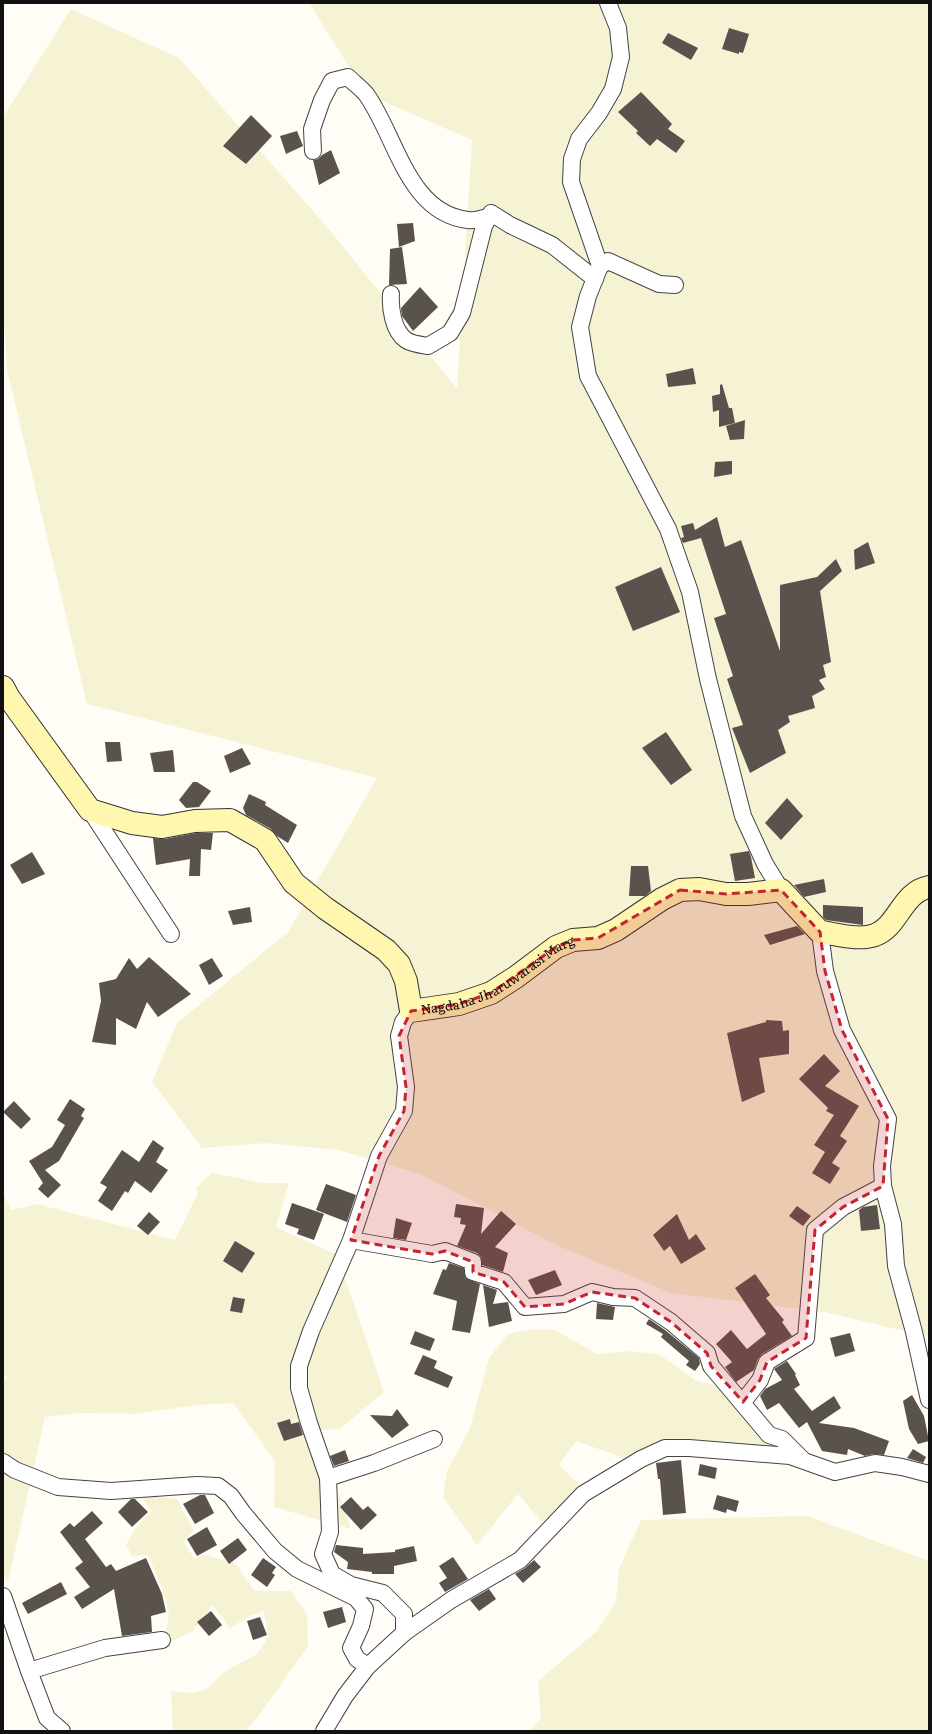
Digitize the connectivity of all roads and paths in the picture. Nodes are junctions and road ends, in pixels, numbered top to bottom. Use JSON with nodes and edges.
{"nodes":[{"id":1,"x":608,"y":3,"type":"edge"},
{"id":2,"x":313,"y":151,"type":"dead end"},
{"id":3,"x":489,"y":216,"type":"junction"},
{"id":4,"x":598,"y":272,"type":"junction"},
{"id":5,"x":675,"y":285,"type":"dead end"},
{"id":6,"x":390,"y":294,"type":"dead end"},
{"id":7,"x":3,"y":687,"type":"edge"},
{"id":8,"x":90,"y":810,"type":"junction"},
{"id":9,"x":929,"y":887,"type":"edge"},
{"id":10,"x":782,"y":890,"type":"junction"},
{"id":11,"x":820,"y":932,"type":"junction"},
{"id":12,"x":170,"y":934,"type":"dead end"},
{"id":13,"x":411,"y":1011,"type":"junction"},
{"id":14,"x":883,"y":1186,"type":"junction"},
{"id":15,"x":351,"y":1240,"type":"junction"},
{"id":16,"x":929,"y":1400,"type":"edge"},
{"id":17,"x":742,"y":1402,"type":"junction"},
{"id":18,"x":434,"y":1438,"type":"dead end"},
{"id":19,"x":805,"y":1461,"type":"junction"},
{"id":20,"x":3,"y":1462,"type":"edge"},
{"id":21,"x":929,"y":1474,"type":"edge"},
{"id":22,"x":328,"y":1478,"type":"junction"},
{"id":23,"x":3,"y":1596,"type":"edge"},
{"id":24,"x":404,"y":1633,"type":"junction"},
{"id":25,"x":162,"y":1640,"type":"dead end"},
{"id":26,"x":368,"y":1666,"type":"junction"},
{"id":27,"x":29,"y":1671,"type":"junction"},
{"id":28,"x":62,"y":1731,"type":"edge"},
{"id":29,"x":324,"y":1731,"type":"edge"}],
"edges":[{"from":1,"to":4,"type":"street"},
{"from":2,"to":3,"type":"street"},
{"from":3,"to":4,"type":"street"},
{"from":3,"to":6,"type":"street"},
{"from":4,"to":5,"type":"street"},
{"from":4,"to":10,"type":"street"},
{"from":7,"to":8,"type":"street"},
{"from":8,"to":12,"type":"street"},
{"from":8,"to":13,"type":"street","name":"Nagdaha Jharuwarasi Marg"},
{"from":9,"to":11,"type":"street"},
{"from":10,"to":11,"type":"street"},
{"from":10,"to":13,"type":"street","name":"Nagdaha Jharuwarasi Marg"},
{"from":11,"to":14,"type":"street"},
{"from":13,"to":15,"type":"street"},
{"from":14,"to":16,"type":"street"},
{"from":14,"to":17,"type":"street"},
{"from":15,"to":17,"type":"street"},
{"from":15,"to":22,"type":"street"},
{"from":17,"to":19,"type":"street"},
{"from":18,"to":22,"type":"street"},
{"from":19,"to":21,"type":"street"},
{"from":19,"to":24,"type":"street"},
{"from":20,"to":26,"type":"street"},
{"from":22,"to":24,"type":"street"},
{"from":23,"to":27,"type":"street"},
{"from":24,"to":26,"type":"street"},
{"from":25,"to":27,"type":"street"},
{"from":26,"to":29,"type":"street"},
{"from":27,"to":28,"type":"street"}]}
